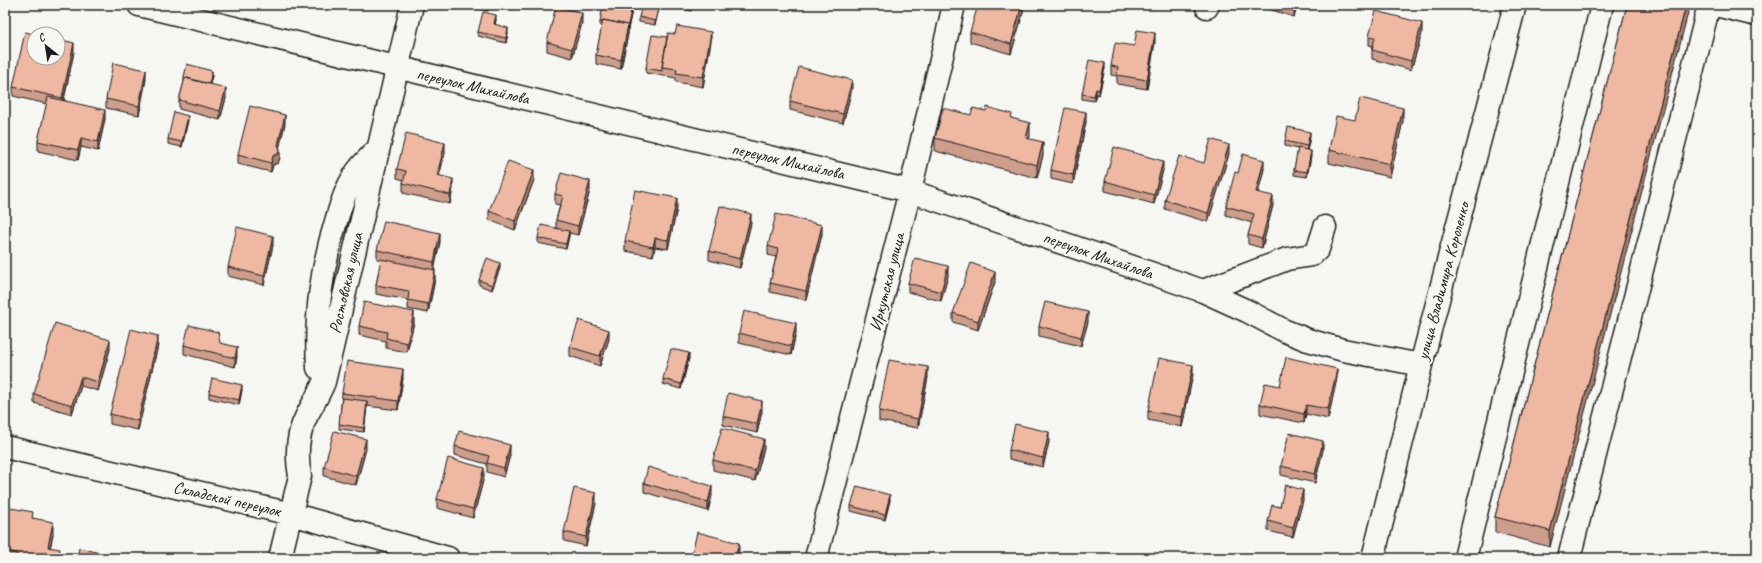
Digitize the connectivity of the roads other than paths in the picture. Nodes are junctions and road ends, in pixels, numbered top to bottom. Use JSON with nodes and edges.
{"nodes":[{"id":1,"x":139,"y":5,"type":"edge"},
{"id":2,"x":412,"y":5,"type":"edge"},
{"id":3,"x":954,"y":5,"type":"edge"},
{"id":4,"x":1515,"y":5,"type":"edge"},
{"id":5,"x":1602,"y":5,"type":"edge"},
{"id":6,"x":1709,"y":5,"type":"edge"},
{"id":7,"x":1716,"y":5,"type":"edge"},
{"id":8,"x":1757,"y":15,"type":"edge"},
{"id":9,"x":396,"y":68,"type":"junction"},
{"id":10,"x":910,"y":191,"type":"junction"},
{"id":11,"x":1325,"y":227,"type":"dead end"},
{"id":12,"x":1203,"y":291,"type":"junction"},
{"id":13,"x":1421,"y":365,"type":"junction"},
{"id":14,"x":5,"y":447,"type":"edge"},
{"id":15,"x":291,"y":514,"type":"junction"},
{"id":16,"x":280,"y":558,"type":"edge"},
{"id":17,"x":448,"y":558,"type":"edge"},
{"id":18,"x":816,"y":558,"type":"edge"},
{"id":19,"x":1373,"y":558,"type":"edge"},
{"id":20,"x":1465,"y":558,"type":"edge"},
{"id":21,"x":1569,"y":558,"type":"edge"}],
"edges":[{"from":1,"to":9,"type":"street","name":"переулок Михайлова"},
{"from":2,"to":9,"type":"street","name":"Ростовская улица"},
{"from":3,"to":10,"type":"street","name":"Иркутская улица"},
{"from":4,"to":13,"type":"street","name":"улица Владимира Короленко"},
{"from":5,"to":20,"type":"street"},
{"from":6,"to":21,"type":"street"},
{"from":7,"to":8,"type":"street"},
{"from":9,"to":10,"type":"street","name":"переулок Михайлова"},
{"from":9,"to":15,"type":"street","name":"Ростовская улица"},
{"from":10,"to":12,"type":"street","name":"переулок Михайлова"},
{"from":10,"to":18,"type":"street","name":"Иркутская улица"},
{"from":11,"to":12,"type":"street"},
{"from":12,"to":13,"type":"street","name":"переулок Михайлова"},
{"from":13,"to":19,"type":"street","name":"улица Владимира Короленко"},
{"from":14,"to":15,"type":"street","name":"Складской переулок"},
{"from":15,"to":16,"type":"street","name":"Ростовская улица"},
{"from":15,"to":17,"type":"street","name":"Складской переулок"}]}
